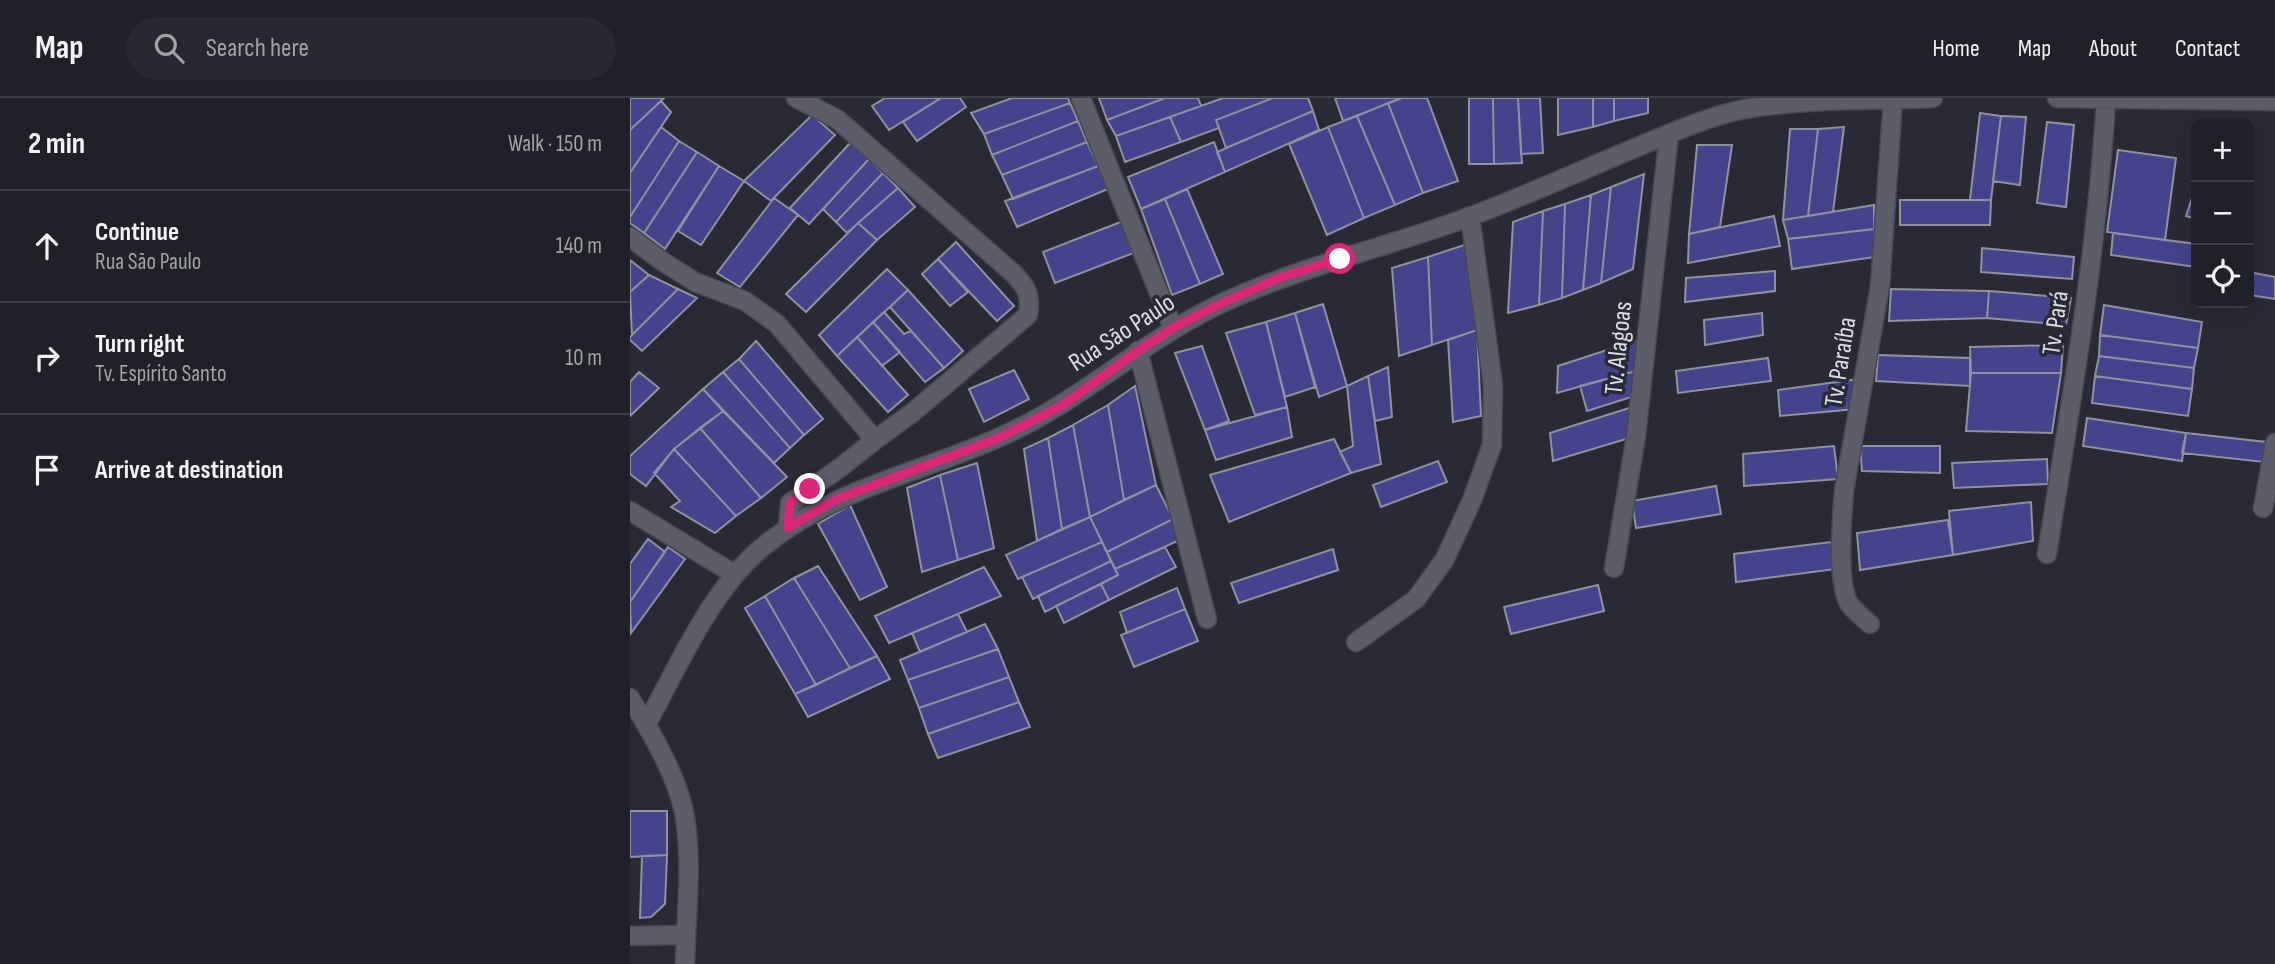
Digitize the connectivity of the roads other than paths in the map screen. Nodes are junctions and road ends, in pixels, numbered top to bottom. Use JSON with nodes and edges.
{"nodes":[{"id":1,"x":796,"y":98,"type":"edge"},
{"id":2,"x":1082,"y":98,"type":"edge"},
{"id":3,"x":1933,"y":98,"type":"edge"},
{"id":4,"x":2057,"y":98,"type":"edge"},
{"id":5,"x":1894,"y":99,"type":"edge"},
{"id":6,"x":2106,"y":99,"type":"edge"},
{"id":7,"x":2275,"y":101,"type":"edge"},
{"id":8,"x":1669,"y":134,"type":"junction"},
{"id":9,"x":1469,"y":216,"type":"junction"},
{"id":10,"x":630,"y":237,"type":"edge"},
{"id":11,"x":1173,"y":328,"type":"junction"},
{"id":12,"x":1138,"y":351,"type":"junction"},
{"id":13,"x":875,"y":440,"type":"junction"},
{"id":14,"x":2275,"y":443,"type":"edge"},
{"id":15,"x":2263,"y":508,"type":"dead end"},
{"id":16,"x":630,"y":510,"type":"edge"},
{"id":17,"x":788,"y":528,"type":"junction"},
{"id":18,"x":2047,"y":554,"type":"dead end"},
{"id":19,"x":1614,"y":568,"type":"dead end"},
{"id":20,"x":734,"y":574,"type":"junction"},
{"id":21,"x":1207,"y":619,"type":"dead end"},
{"id":22,"x":1870,"y":624,"type":"dead end"},
{"id":23,"x":1356,"y":642,"type":"dead end"},
{"id":24,"x":630,"y":698,"type":"edge"},
{"id":25,"x":638,"y":727,"type":"edge"},
{"id":26,"x":686,"y":935,"type":"junction"},
{"id":27,"x":630,"y":936,"type":"edge"},
{"id":28,"x":685,"y":964,"type":"edge"}],
"edges":[{"from":1,"to":13,"type":"street"},
{"from":2,"to":11,"type":"street"},
{"from":3,"to":5,"type":"street","name":"Rua São Paulo"},
{"from":4,"to":6,"type":"street"},
{"from":5,"to":8,"type":"street","name":"Rua São Paulo"},
{"from":5,"to":22,"type":"street","name":"Tv. Paraíba"},
{"from":6,"to":7,"type":"street"},
{"from":6,"to":18,"type":"street","name":"Tv. Pará"},
{"from":8,"to":9,"type":"street","name":"Rua São Paulo"},
{"from":8,"to":19,"type":"street","name":"Tv. Alagoas"},
{"from":9,"to":11,"type":"street","name":"Rua São Paulo"},
{"from":9,"to":23,"type":"street"},
{"from":10,"to":13,"type":"street"},
{"from":11,"to":12,"type":"street","name":"Rua São Paulo"},
{"from":12,"to":17,"type":"street","name":"Rua São Paulo"},
{"from":12,"to":21,"type":"street"},
{"from":13,"to":17,"type":"street"},
{"from":14,"to":15,"type":"street"},
{"from":16,"to":20,"type":"street"},
{"from":17,"to":20,"type":"street","name":"Rua São Paulo"},
{"from":20,"to":25,"type":"street","name":"Rua São Paulo"},
{"from":24,"to":25,"type":"street"},
{"from":25,"to":26,"type":"street"},
{"from":26,"to":27,"type":"street"},
{"from":26,"to":28,"type":"street"}]}
